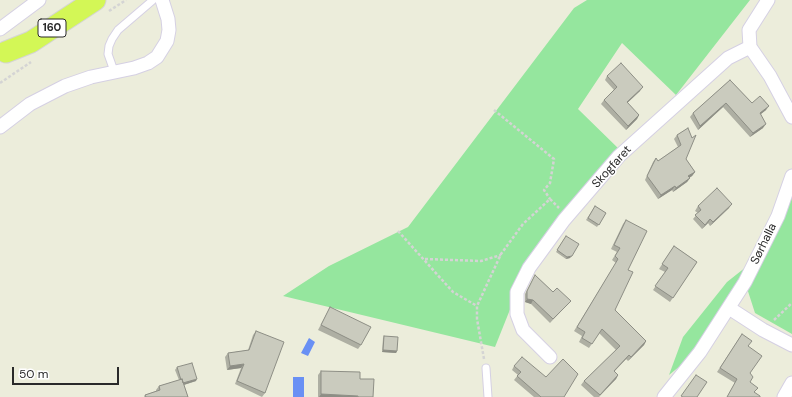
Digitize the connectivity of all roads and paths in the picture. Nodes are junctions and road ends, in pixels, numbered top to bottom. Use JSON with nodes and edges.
{"nodes":[{"id":1,"x":39,"y":0,"type":"edge"},
{"id":2,"x":70,"y":0,"type":"edge"},
{"id":3,"x":95,"y":0,"type":"edge"},
{"id":4,"x":152,"y":0,"type":"edge"},
{"id":5,"x":162,"y":0,"type":"edge"},
{"id":6,"x":768,"y":0,"type":"edge"},
{"id":7,"x":0,"y":29,"type":"edge"},
{"id":8,"x":750,"y":47,"type":"junction"},
{"id":9,"x":3,"y":55,"type":"edge"},
{"id":10,"x":114,"y":71,"type":"junction"},
{"id":11,"x":494,"y":110,"type":"dead end"},
{"id":12,"x":792,"y":115,"type":"edge"},
{"id":13,"x":0,"y":126,"type":"edge"},
{"id":14,"x":792,"y":176,"type":"edge"},
{"id":15,"x":550,"y":199,"type":"junction"},
{"id":16,"x":567,"y":217,"type":"junction"},
{"id":17,"x":398,"y":231,"type":"dead end"},
{"id":18,"x":501,"y":254,"type":"junction"},
{"id":19,"x":425,"y":259,"type":"junction"},
{"id":20,"x":792,"y":302,"type":"edge"},
{"id":21,"x":477,"y":306,"type":"junction"},
{"id":22,"x":729,"y":308,"type":"junction"},
{"id":23,"x":763,"y":330,"type":"junction"},
{"id":24,"x":792,"y":346,"type":"edge"},
{"id":25,"x":550,"y":357,"type":"dead end"},
{"id":26,"x":486,"y":368,"type":"joint"},
{"id":27,"x":792,"y":383,"type":"edge"},
{"id":28,"x":488,"y":397,"type":"edge"},
{"id":29,"x":664,"y":397,"type":"edge"},
{"id":30,"x":784,"y":397,"type":"edge"}],
"edges":[{"from":1,"to":7,"type":"street"},
{"from":2,"to":9,"type":"main road","number":"160"},
{"from":3,"to":9,"type":"main road","number":"160"},
{"from":4,"to":10,"type":"lane"},
{"from":5,"to":10,"type":"street"},
{"from":6,"to":8,"type":"street"},
{"from":8,"to":12,"type":"street"},
{"from":8,"to":16,"type":"street","name":"Skogfaret"},
{"from":10,"to":13,"type":"street"},
{"from":11,"to":15,"type":"path"},
{"from":14,"to":22,"type":"street","name":"Sørhalla"},
{"from":15,"to":16,"type":"path"},
{"from":15,"to":18,"type":"path"},
{"from":16,"to":25,"type":"street","name":"Skogfaret"},
{"from":17,"to":19,"type":"path"},
{"from":18,"to":19,"type":"path"},
{"from":18,"to":21,"type":"path"},
{"from":19,"to":21,"type":"path"},
{"from":20,"to":23,"type":"path"},
{"from":21,"to":26,"type":"path"},
{"from":22,"to":23,"type":"street"},
{"from":22,"to":29,"type":"street","name":"Sørhalla"},
{"from":23,"to":24,"type":"street"},
{"from":26,"to":28,"type":"lane"},
{"from":27,"to":30,"type":"street"}]}
